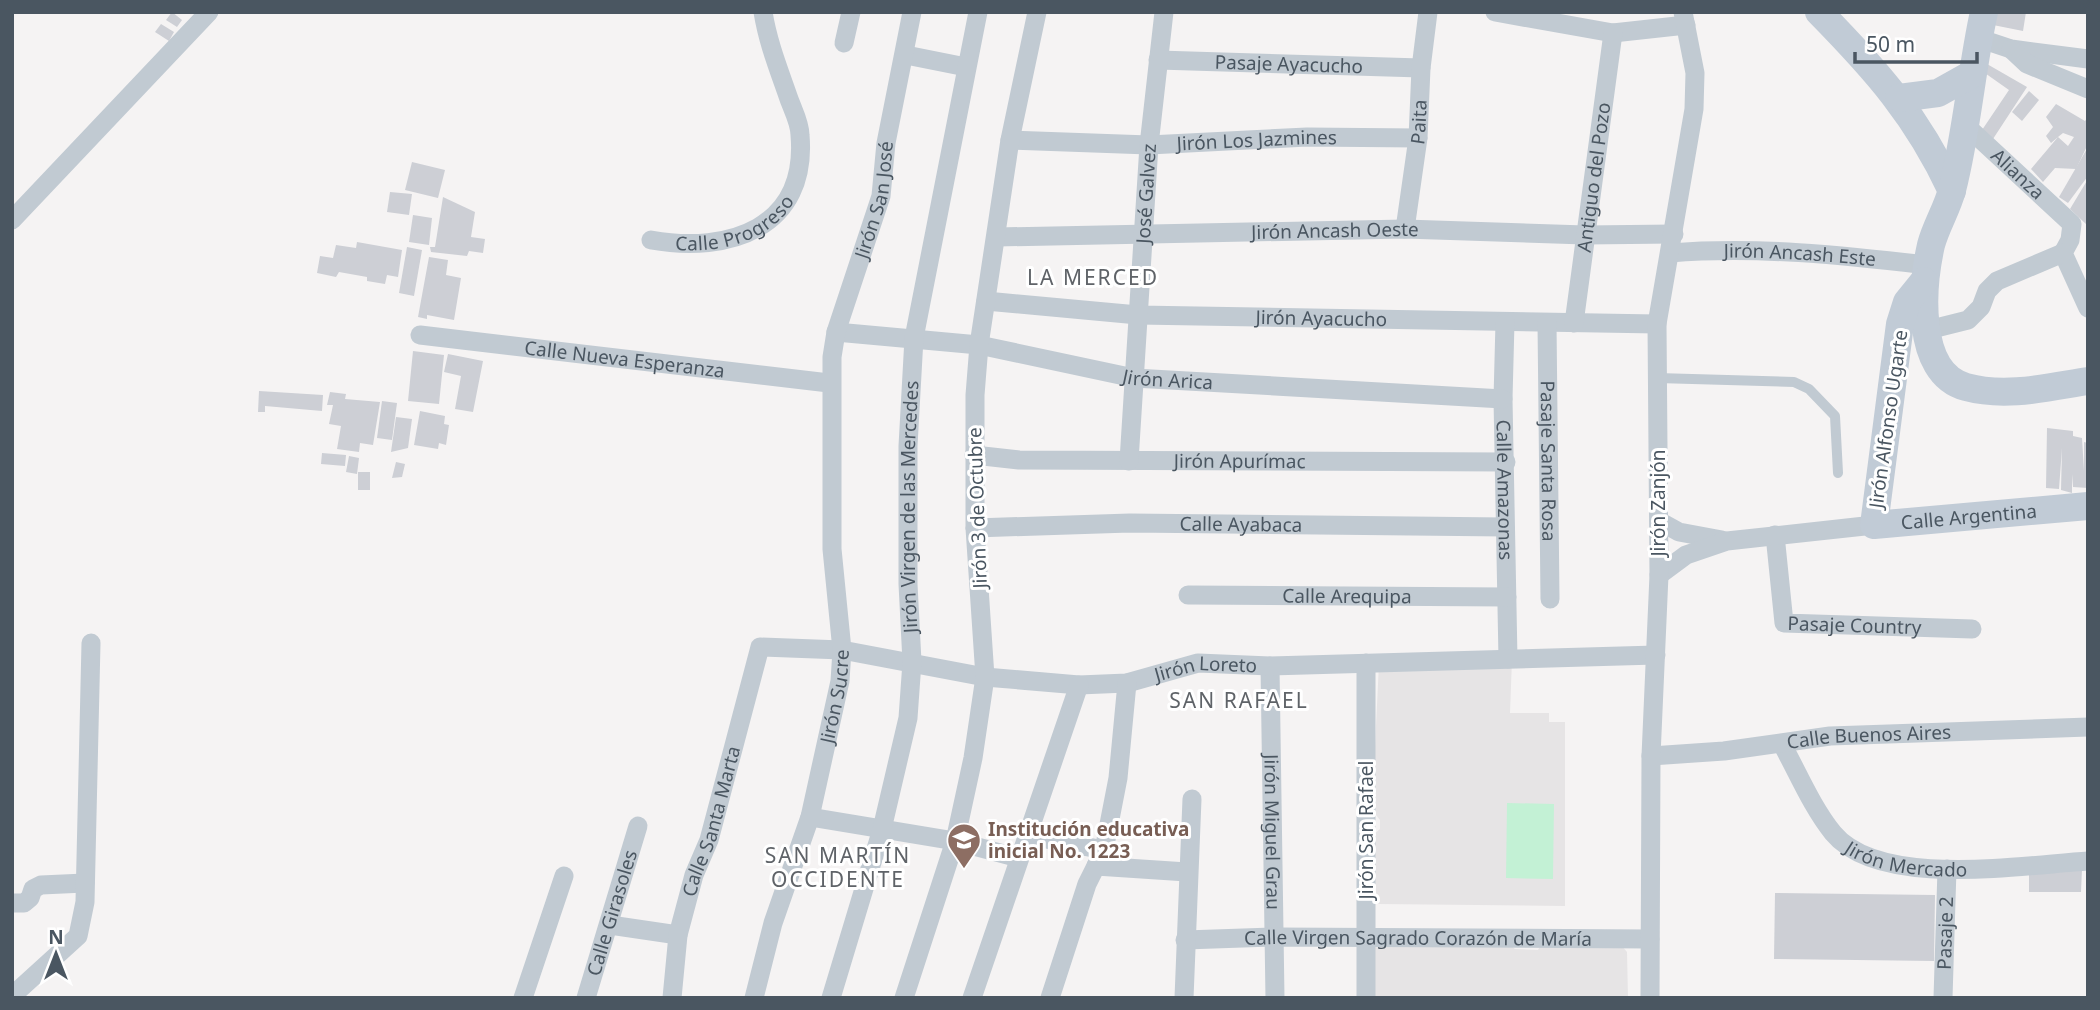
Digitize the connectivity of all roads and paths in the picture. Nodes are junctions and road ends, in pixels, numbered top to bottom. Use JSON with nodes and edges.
{"nodes":[{"id":1,"x":209,"y":12,"type":"edge"},
{"id":2,"x":763,"y":12,"type":"edge"},
{"id":3,"x":851,"y":12,"type":"edge"},
{"id":4,"x":912,"y":12,"type":"edge"},
{"id":5,"x":978,"y":12,"type":"edge"},
{"id":6,"x":1037,"y":12,"type":"edge"},
{"id":7,"x":1164,"y":12,"type":"edge"},
{"id":8,"x":1428,"y":12,"type":"edge"},
{"id":9,"x":1495,"y":12,"type":"edge"},
{"id":10,"x":1819,"y":12,"type":"edge"},
{"id":11,"x":1684,"y":19,"type":"edge"},
{"id":12,"x":1981,"y":25,"type":"edge"},
{"id":13,"x":1613,"y":33,"type":"junction"},
{"id":14,"x":844,"y":43,"type":"dead end"},
{"id":15,"x":2011,"y":48,"type":"junction"},
{"id":16,"x":906,"y":55,"type":"junction"},
{"id":17,"x":2088,"y":59,"type":"edge"},
{"id":18,"x":1158,"y":60,"type":"junction"},
{"id":19,"x":966,"y":67,"type":"junction"},
{"id":20,"x":1421,"y":68,"type":"junction"},
{"id":21,"x":1972,"y":74,"type":"junction"},
{"id":22,"x":2088,"y":89,"type":"edge"},
{"id":23,"x":1899,"y":99,"type":"junction"},
{"id":24,"x":1963,"y":123,"type":"junction"},
{"id":25,"x":1418,"y":138,"type":"junction"},
{"id":26,"x":1010,"y":140,"type":"junction"},
{"id":27,"x":1149,"y":145,"type":"junction"},
{"id":28,"x":1952,"y":191,"type":"junction"},
{"id":29,"x":12,"y":220,"type":"edge"},
{"id":30,"x":1405,"y":229,"type":"junction"},
{"id":31,"x":1146,"y":235,"type":"junction"},
{"id":32,"x":1585,"y":235,"type":"junction"},
{"id":33,"x":997,"y":237,"type":"junction"},
{"id":34,"x":651,"y":240,"type":"dead end"},
{"id":35,"x":1672,"y":243,"type":"junction"},
{"id":36,"x":2063,"y":253,"type":"junction"},
{"id":37,"x":1926,"y":272,"type":"junction"},
{"id":38,"x":986,"y":301,"type":"junction"},
{"id":39,"x":2088,"y":308,"type":"edge"},
{"id":40,"x":1138,"y":315,"type":"junction"},
{"id":41,"x":1505,"y":322,"type":"junction"},
{"id":42,"x":1547,"y":323,"type":"junction"},
{"id":43,"x":1574,"y":323,"type":"junction"},
{"id":44,"x":1657,"y":324,"type":"junction"},
{"id":45,"x":1924,"y":331,"type":"junction"},
{"id":46,"x":836,"y":332,"type":"junction"},
{"id":47,"x":420,"y":335,"type":"dead end"},
{"id":48,"x":914,"y":338,"type":"junction"},
{"id":49,"x":979,"y":345,"type":"junction"},
{"id":50,"x":1134,"y":378,"type":"junction"},
{"id":51,"x":1657,"y":378,"type":"junction"},
{"id":52,"x":2088,"y":381,"type":"edge"},
{"id":53,"x":829,"y":383,"type":"junction"},
{"id":54,"x":1503,"y":399,"type":"junction"},
{"id":55,"x":974,"y":455,"type":"junction"},
{"id":56,"x":1129,"y":461,"type":"junction"},
{"id":57,"x":1506,"y":462,"type":"junction"},
{"id":58,"x":1838,"y":473,"type":"dead end"},
{"id":59,"x":2088,"y":506,"type":"edge"},
{"id":60,"x":1659,"y":521,"type":"junction"},
{"id":61,"x":1874,"y":525,"type":"junction"},
{"id":62,"x":1505,"y":527,"type":"junction"},
{"id":63,"x":975,"y":528,"type":"junction"},
{"id":64,"x":1775,"y":535,"type":"junction"},
{"id":65,"x":1727,"y":541,"type":"junction"},
{"id":66,"x":1659,"y":575,"type":"junction"},
{"id":67,"x":1188,"y":595,"type":"dead end"},
{"id":68,"x":1507,"y":597,"type":"junction"},
{"id":69,"x":1550,"y":599,"type":"dead end"},
{"id":70,"x":1972,"y":629,"type":"dead end"},
{"id":71,"x":91,"y":643,"type":"dead end"},
{"id":72,"x":760,"y":647,"type":"joint"},
{"id":73,"x":842,"y":650,"type":"junction"},
{"id":74,"x":1656,"y":655,"type":"junction"},
{"id":75,"x":1508,"y":659,"type":"junction"},
{"id":76,"x":912,"y":662,"type":"junction"},
{"id":77,"x":1366,"y":663,"type":"junction"},
{"id":78,"x":1270,"y":666,"type":"junction"},
{"id":79,"x":985,"y":677,"type":"junction"},
{"id":80,"x":1127,"y":683,"type":"junction"},
{"id":81,"x":1079,"y":685,"type":"junction"},
{"id":82,"x":2088,"y":727,"type":"edge"},
{"id":83,"x":1782,"y":744,"type":"junction"},
{"id":84,"x":1651,"y":756,"type":"junction"},
{"id":85,"x":1192,"y":799,"type":"dead end"},
{"id":86,"x":810,"y":817,"type":"junction"},
{"id":87,"x":638,"y":827,"type":"dead end"},
{"id":88,"x":881,"y":830,"type":"junction"},
{"id":89,"x":1030,"y":836,"type":"junction"},
{"id":90,"x":955,"y":841,"type":"junction"},
{"id":91,"x":1019,"y":858,"type":"junction"},
{"id":92,"x":1100,"y":858,"type":"junction"},
{"id":93,"x":2088,"y":861,"type":"edge"},
{"id":94,"x":1947,"y":869,"type":"junction"},
{"id":95,"x":1187,"y":872,"type":"junction"},
{"id":96,"x":564,"y":876,"type":"dead end"},
{"id":97,"x":85,"y":883,"type":"junction"},
{"id":98,"x":12,"y":903,"type":"edge"},
{"id":99,"x":610,"y":925,"type":"junction"},
{"id":100,"x":678,"y":935,"type":"junction"},
{"id":101,"x":1275,"y":937,"type":"junction"},
{"id":102,"x":1366,"y":937,"type":"junction"},
{"id":103,"x":1650,"y":939,"type":"junction"},
{"id":104,"x":1185,"y":940,"type":"junction"},
{"id":105,"x":12,"y":996,"type":"edge"},
{"id":106,"x":523,"y":998,"type":"edge"},
{"id":107,"x":586,"y":998,"type":"edge"},
{"id":108,"x":672,"y":998,"type":"edge"},
{"id":109,"x":754,"y":998,"type":"edge"},
{"id":110,"x":831,"y":998,"type":"edge"},
{"id":111,"x":904,"y":998,"type":"edge"},
{"id":112,"x":972,"y":998,"type":"edge"},
{"id":113,"x":1050,"y":998,"type":"edge"},
{"id":114,"x":1184,"y":998,"type":"edge"},
{"id":115,"x":1275,"y":998,"type":"edge"},
{"id":116,"x":1366,"y":998,"type":"edge"},
{"id":117,"x":1650,"y":998,"type":"edge"},
{"id":118,"x":1943,"y":998,"type":"edge"}],
"edges":[{"from":1,"to":29,"type":"street"},
{"from":2,"to":34,"type":"street","name":"Calle Progreso"},
{"from":3,"to":14,"type":"street"},
{"from":4,"to":16,"type":"street","name":"Jirón San José"},
{"from":5,"to":19,"type":"street","name":"Jirón Virgen de las Mercedes"},
{"from":6,"to":26,"type":"street","name":"Jirón 3 de Octubre"},
{"from":7,"to":18,"type":"street","name":"José Galvez"},
{"from":8,"to":20,"type":"street","name":"Paita"},
{"from":9,"to":13,"type":"street"},
{"from":10,"to":23,"type":"main road"},
{"from":11,"to":13,"type":"street"},
{"from":11,"to":35,"type":"street","name":"Jirón Zanjón"},
{"from":12,"to":15,"type":"street"},
{"from":12,"to":21,"type":"main road","name":"Jirón Alfonso Ugarte"},
{"from":13,"to":32,"type":"street","name":"Antiguo del Pozo"},
{"from":15,"to":17,"type":"street"},
{"from":15,"to":22,"type":"street"},
{"from":16,"to":19,"type":"street"},
{"from":16,"to":46,"type":"street","name":"Jirón San José"},
{"from":18,"to":20,"type":"street","name":"Pasaje Ayacucho"},
{"from":18,"to":27,"type":"street","name":"José Galvez"},
{"from":19,"to":48,"type":"street","name":"Jirón Virgen de las Mercedes"},
{"from":20,"to":25,"type":"street","name":"Paita"},
{"from":21,"to":23,"type":"main road"},
{"from":21,"to":24,"type":"main road","name":"Jirón Alfonso Ugarte"},
{"from":23,"to":28,"type":"main road"},
{"from":24,"to":28,"type":"main road","name":"Jirón Alfonso Ugarte"},
{"from":24,"to":36,"type":"street","name":"Alianza"},
{"from":25,"to":27,"type":"street","name":"Jirón Los Jazmines"},
{"from":25,"to":30,"type":"street","name":"Paita"},
{"from":26,"to":27,"type":"street","name":"Jirón Los Jazmines"},
{"from":26,"to":33,"type":"street","name":"Jirón 3 de Octubre"},
{"from":27,"to":31,"type":"street","name":"José Galvez"},
{"from":28,"to":37,"type":"main road","name":"Jirón Alfonso Ugarte"},
{"from":30,"to":31,"type":"street","name":"Jirón Ancash Oeste"},
{"from":30,"to":32,"type":"street","name":"Jirón Ancash Oeste"},
{"from":31,"to":33,"type":"street","name":"Jirón Ancash Oeste"},
{"from":31,"to":40,"type":"street","name":"José Galvez"},
{"from":32,"to":35,"type":"street","name":"Jirón Ancash Oeste"},
{"from":32,"to":43,"type":"street","name":"Antiguo del Pozo"},
{"from":33,"to":38,"type":"street","name":"Jirón 3 de Octubre"},
{"from":35,"to":37,"type":"street","name":"Jirón Ancash Este"},
{"from":35,"to":44,"type":"street","name":"Jirón Zanjón"},
{"from":36,"to":39,"type":"street"},
{"from":36,"to":45,"type":"street"},
{"from":37,"to":45,"type":"main road","name":"Jirón Alfonso Ugarte"},
{"from":37,"to":61,"type":"main road","name":"Jirón Alfonso Ugarte"},
{"from":38,"to":40,"type":"street","name":"Jirón Ayacucho"},
{"from":38,"to":49,"type":"street","name":"Jirón 3 de Octubre"},
{"from":40,"to":41,"type":"street","name":"Jirón Ayacucho"},
{"from":40,"to":50,"type":"street","name":"José Galvez"},
{"from":41,"to":42,"type":"street","name":"Jirón Ayacucho"},
{"from":41,"to":54,"type":"street","name":"Calle Amazonas"},
{"from":42,"to":43,"type":"street","name":"Jirón Ayacucho"},
{"from":42,"to":69,"type":"street","name":"Pasaje Santa Rosa"},
{"from":43,"to":44,"type":"street","name":"Jirón Ayacucho"},
{"from":44,"to":51,"type":"street","name":"Jirón Zanjón"},
{"from":45,"to":52,"type":"main road","name":"Jirón Alfonso Ugarte"},
{"from":46,"to":48,"type":"street","name":"Jirón Arica"},
{"from":46,"to":53,"type":"street","name":"Jirón San José"},
{"from":47,"to":53,"type":"street","name":"Calle Nueva Esperanza"},
{"from":48,"to":49,"type":"street","name":"Jirón Arica"},
{"from":48,"to":76,"type":"street","name":"Jirón Virgen de las Mercedes"},
{"from":49,"to":50,"type":"street","name":"Jirón Arica"},
{"from":49,"to":55,"type":"street","name":"Jirón 3 de Octubre"},
{"from":50,"to":54,"type":"street","name":"Jirón Arica"},
{"from":50,"to":56,"type":"street","name":"José Galvez"},
{"from":51,"to":58,"type":"lane"},
{"from":51,"to":60,"type":"street","name":"Jirón Zanjón"},
{"from":53,"to":73,"type":"street","name":"Jirón Sucre"},
{"from":54,"to":57,"type":"street","name":"Calle Amazonas"},
{"from":55,"to":56,"type":"street","name":"Jirón Apurímac"},
{"from":55,"to":63,"type":"street","name":"Jirón 3 de Octubre"},
{"from":56,"to":57,"type":"street","name":"Jirón Apurímac"},
{"from":57,"to":62,"type":"street","name":"Calle Amazonas"},
{"from":59,"to":61,"type":"main road","name":"Calle Argentina"},
{"from":60,"to":65,"type":"street","name":"Calle Argentina"},
{"from":60,"to":66,"type":"street","name":"Jirón Zanjón"},
{"from":61,"to":64,"type":"street","name":"Calle Argentina"},
{"from":62,"to":63,"type":"street","name":"Calle Ayabaca"},
{"from":62,"to":68,"type":"street","name":"Calle Amazonas"},
{"from":63,"to":79,"type":"street","name":"Jirón 3 de Octubre"},
{"from":64,"to":65,"type":"street","name":"Calle Argentina"},
{"from":64,"to":70,"type":"street","name":"Pasaje Country"},
{"from":65,"to":66,"type":"street","name":"Calle Argentina"},
{"from":66,"to":74,"type":"street","name":"Jirón Zanjón"},
{"from":67,"to":68,"type":"street","name":"Calle Arequipa"},
{"from":68,"to":75,"type":"street","name":"Calle Amazonas"},
{"from":71,"to":97,"type":"street"},
{"from":72,"to":73,"type":"street","name":"Jirón Loreto"},
{"from":72,"to":100,"type":"street","name":"Calle Santa Marta"},
{"from":73,"to":76,"type":"street","name":"Jirón Loreto"},
{"from":73,"to":86,"type":"street","name":"Jirón Sucre"},
{"from":74,"to":75,"type":"street","name":"Jirón Loreto"},
{"from":74,"to":84,"type":"street","name":"Jirón Zanjón"},
{"from":75,"to":77,"type":"street","name":"Jirón Loreto"},
{"from":76,"to":79,"type":"street","name":"Jirón Loreto"},
{"from":76,"to":88,"type":"street","name":"Jirón Virgen de las Mercedes"},
{"from":77,"to":78,"type":"street","name":"Jirón Loreto"},
{"from":77,"to":102,"type":"street","name":"Jirón San Rafael"},
{"from":78,"to":80,"type":"street","name":"Jirón Loreto"},
{"from":78,"to":101,"type":"street","name":"Jirón Miguel Grau"},
{"from":79,"to":81,"type":"street","name":"Jirón Loreto"},
{"from":79,"to":90,"type":"street","name":"Jirón 3 de Octubre"},
{"from":80,"to":81,"type":"street","name":"Jirón Loreto"},
{"from":80,"to":92,"type":"street"},
{"from":81,"to":89,"type":"street"},
{"from":82,"to":83,"type":"street","name":"Calle Buenos Aires"},
{"from":83,"to":84,"type":"street","name":"Calle Buenos Aires"},
{"from":83,"to":94,"type":"street","name":"Jirón Mercado"},
{"from":84,"to":103,"type":"street","name":"Jirón Zanjón"},
{"from":85,"to":95,"type":"street"},
{"from":86,"to":88,"type":"street"},
{"from":86,"to":109,"type":"street","name":"Jirón Sucre"},
{"from":87,"to":99,"type":"street","name":"Calle Girasoles"},
{"from":88,"to":90,"type":"street"},
{"from":88,"to":110,"type":"street","name":"Jirón Virgen de las Mercedes"},
{"from":89,"to":91,"type":"street"},
{"from":89,"to":92,"type":"street"},
{"from":90,"to":91,"type":"street"},
{"from":90,"to":111,"type":"street","name":"Jirón 3 de Octubre"},
{"from":91,"to":112,"type":"street"},
{"from":92,"to":95,"type":"street"},
{"from":92,"to":113,"type":"street"},
{"from":93,"to":94,"type":"street","name":"Jirón Mercado"},
{"from":94,"to":118,"type":"street","name":"Pasaje 2"},
{"from":95,"to":104,"type":"street"},
{"from":96,"to":106,"type":"street"},
{"from":97,"to":98,"type":"street"},
{"from":97,"to":105,"type":"street"},
{"from":99,"to":100,"type":"street"},
{"from":99,"to":107,"type":"street","name":"Calle Girasoles"},
{"from":100,"to":108,"type":"street","name":"Calle Santa Marta"},
{"from":101,"to":102,"type":"street","name":"Calle Virgen Sagrado Corazón de María"},
{"from":101,"to":104,"type":"street","name":"Calle Virgen Sagrado Corazón de María"},
{"from":101,"to":115,"type":"street","name":"Jirón Miguel Grau"},
{"from":102,"to":103,"type":"street","name":"Calle Virgen Sagrado Corazón de María"},
{"from":102,"to":116,"type":"street","name":"Jirón San Rafael"},
{"from":103,"to":117,"type":"street","name":"Jirón Zanjón"},
{"from":104,"to":114,"type":"street"}]}
